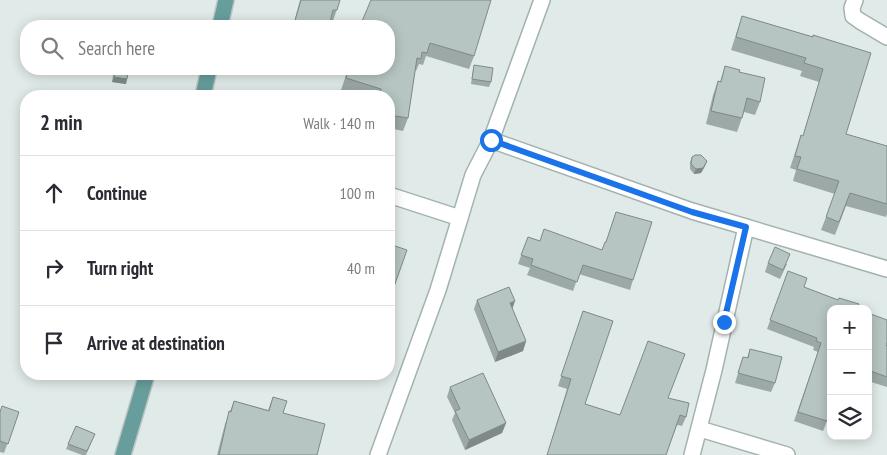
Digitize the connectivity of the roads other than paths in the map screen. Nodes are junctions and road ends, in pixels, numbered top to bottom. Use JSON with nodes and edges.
{"nodes":[{"id":1,"x":226,"y":0,"type":"edge"},
{"id":2,"x":542,"y":0,"type":"edge"},
{"id":3,"x":854,"y":0,"type":"edge"},
{"id":4,"x":221,"y":20,"type":"edge"},
{"id":5,"x":887,"y":37,"type":"edge"},
{"id":6,"x":207,"y":75,"type":"edge"},
{"id":7,"x":204,"y":90,"type":"edge"},
{"id":8,"x":491,"y":140,"type":"junction"},
{"id":9,"x":395,"y":197,"type":"edge"},
{"id":10,"x":460,"y":218,"type":"junction"},
{"id":11,"x":746,"y":227,"type":"junction"},
{"id":12,"x":887,"y":270,"type":"edge"},
{"id":13,"x":145,"y":380,"type":"edge"},
{"id":14,"x":700,"y":429,"type":"junction"},
{"id":15,"x":123,"y":455,"type":"edge"},
{"id":16,"x":378,"y":455,"type":"edge"},
{"id":17,"x":692,"y":455,"type":"edge"},
{"id":18,"x":787,"y":455,"type":"edge"}],
"edges":[{"from":1,"to":4,"type":"main road"},
{"from":2,"to":8,"type":"street"},
{"from":3,"to":5,"type":"street"},
{"from":6,"to":7,"type":"main road"},
{"from":8,"to":10,"type":"street"},
{"from":8,"to":11,"type":"street"},
{"from":9,"to":10,"type":"street"},
{"from":10,"to":16,"type":"street"},
{"from":11,"to":12,"type":"street"},
{"from":11,"to":14,"type":"street"},
{"from":13,"to":15,"type":"main road"},
{"from":14,"to":17,"type":"street"},
{"from":14,"to":18,"type":"street"}]}
